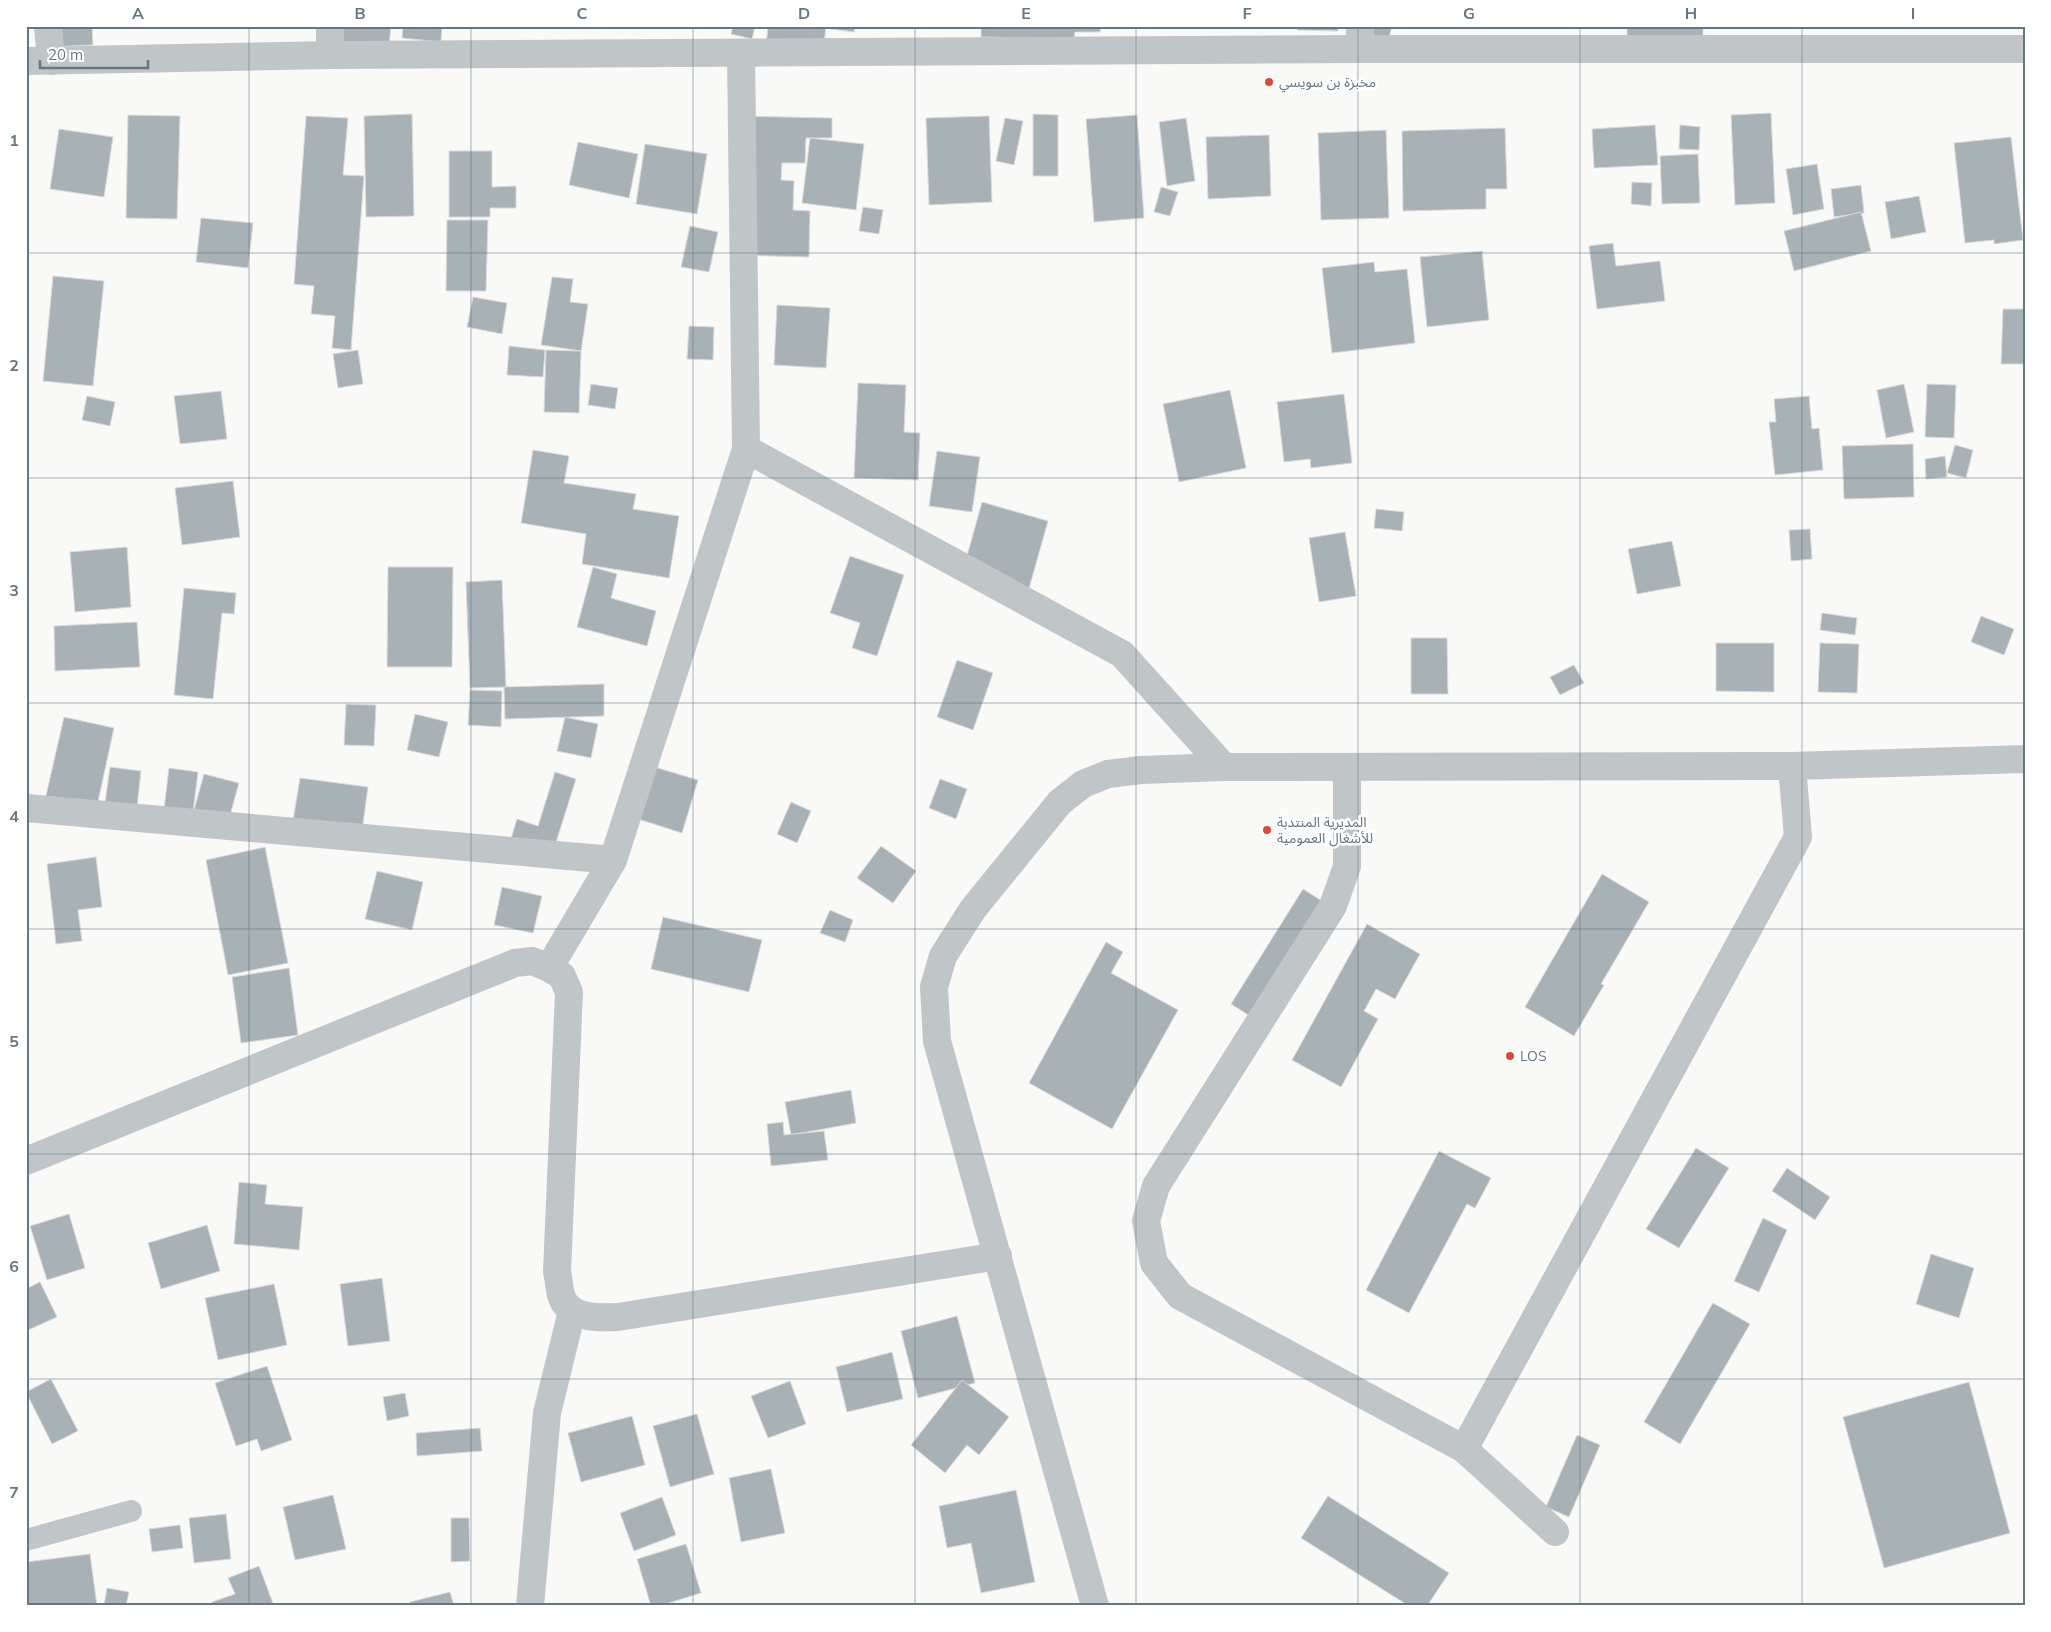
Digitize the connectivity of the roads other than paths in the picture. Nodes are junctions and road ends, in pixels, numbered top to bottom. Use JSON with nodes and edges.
{"nodes":[{"id":1,"x":48,"y":26,"type":"edge"},
{"id":2,"x":330,"y":26,"type":"edge"},
{"id":3,"x":1360,"y":38,"type":"edge"},
{"id":4,"x":2025,"y":49,"type":"edge"},
{"id":5,"x":741,"y":53,"type":"junction"},
{"id":6,"x":330,"y":55,"type":"junction"},
{"id":7,"x":38,"y":61,"type":"edge"},
{"id":8,"x":746,"y":449,"type":"junction"},
{"id":9,"x":2025,"y":759,"type":"edge"},
{"id":10,"x":1792,"y":766,"type":"junction"},
{"id":11,"x":1224,"y":767,"type":"junction"},
{"id":12,"x":1347,"y":767,"type":"junction"},
{"id":13,"x":26,"y":808,"type":"edge"},
{"id":14,"x":613,"y":860,"type":"junction"},
{"id":15,"x":549,"y":968,"type":"junction"},
{"id":16,"x":26,"y":1161,"type":"edge"},
{"id":17,"x":998,"y":1256,"type":"junction"},
{"id":18,"x":572,"y":1311,"type":"junction"},
{"id":19,"x":1464,"y":1449,"type":"junction"},
{"id":20,"x":131,"y":1511,"type":"dead end"},
{"id":21,"x":1555,"y":1532,"type":"dead end"},
{"id":22,"x":26,"y":1540,"type":"edge"},
{"id":23,"x":530,"y":1606,"type":"edge"},
{"id":24,"x":1095,"y":1606,"type":"edge"}],
"edges":[{"from":1,"to":7,"type":"street"},
{"from":2,"to":6,"type":"street"},
{"from":3,"to":4,"type":"street"},
{"from":3,"to":5,"type":"street"},
{"from":5,"to":6,"type":"street"},
{"from":5,"to":8,"type":"street"},
{"from":6,"to":7,"type":"street"},
{"from":8,"to":11,"type":"street"},
{"from":8,"to":14,"type":"street"},
{"from":9,"to":10,"type":"street"},
{"from":10,"to":12,"type":"street"},
{"from":10,"to":19,"type":"street"},
{"from":11,"to":12,"type":"street"},
{"from":11,"to":17,"type":"street"},
{"from":12,"to":19,"type":"street"},
{"from":13,"to":14,"type":"street"},
{"from":14,"to":15,"type":"street"},
{"from":15,"to":16,"type":"street"},
{"from":15,"to":18,"type":"street"},
{"from":17,"to":18,"type":"street"},
{"from":17,"to":24,"type":"street"},
{"from":18,"to":23,"type":"street"},
{"from":19,"to":21,"type":"street"},
{"from":20,"to":22,"type":"street"}]}
